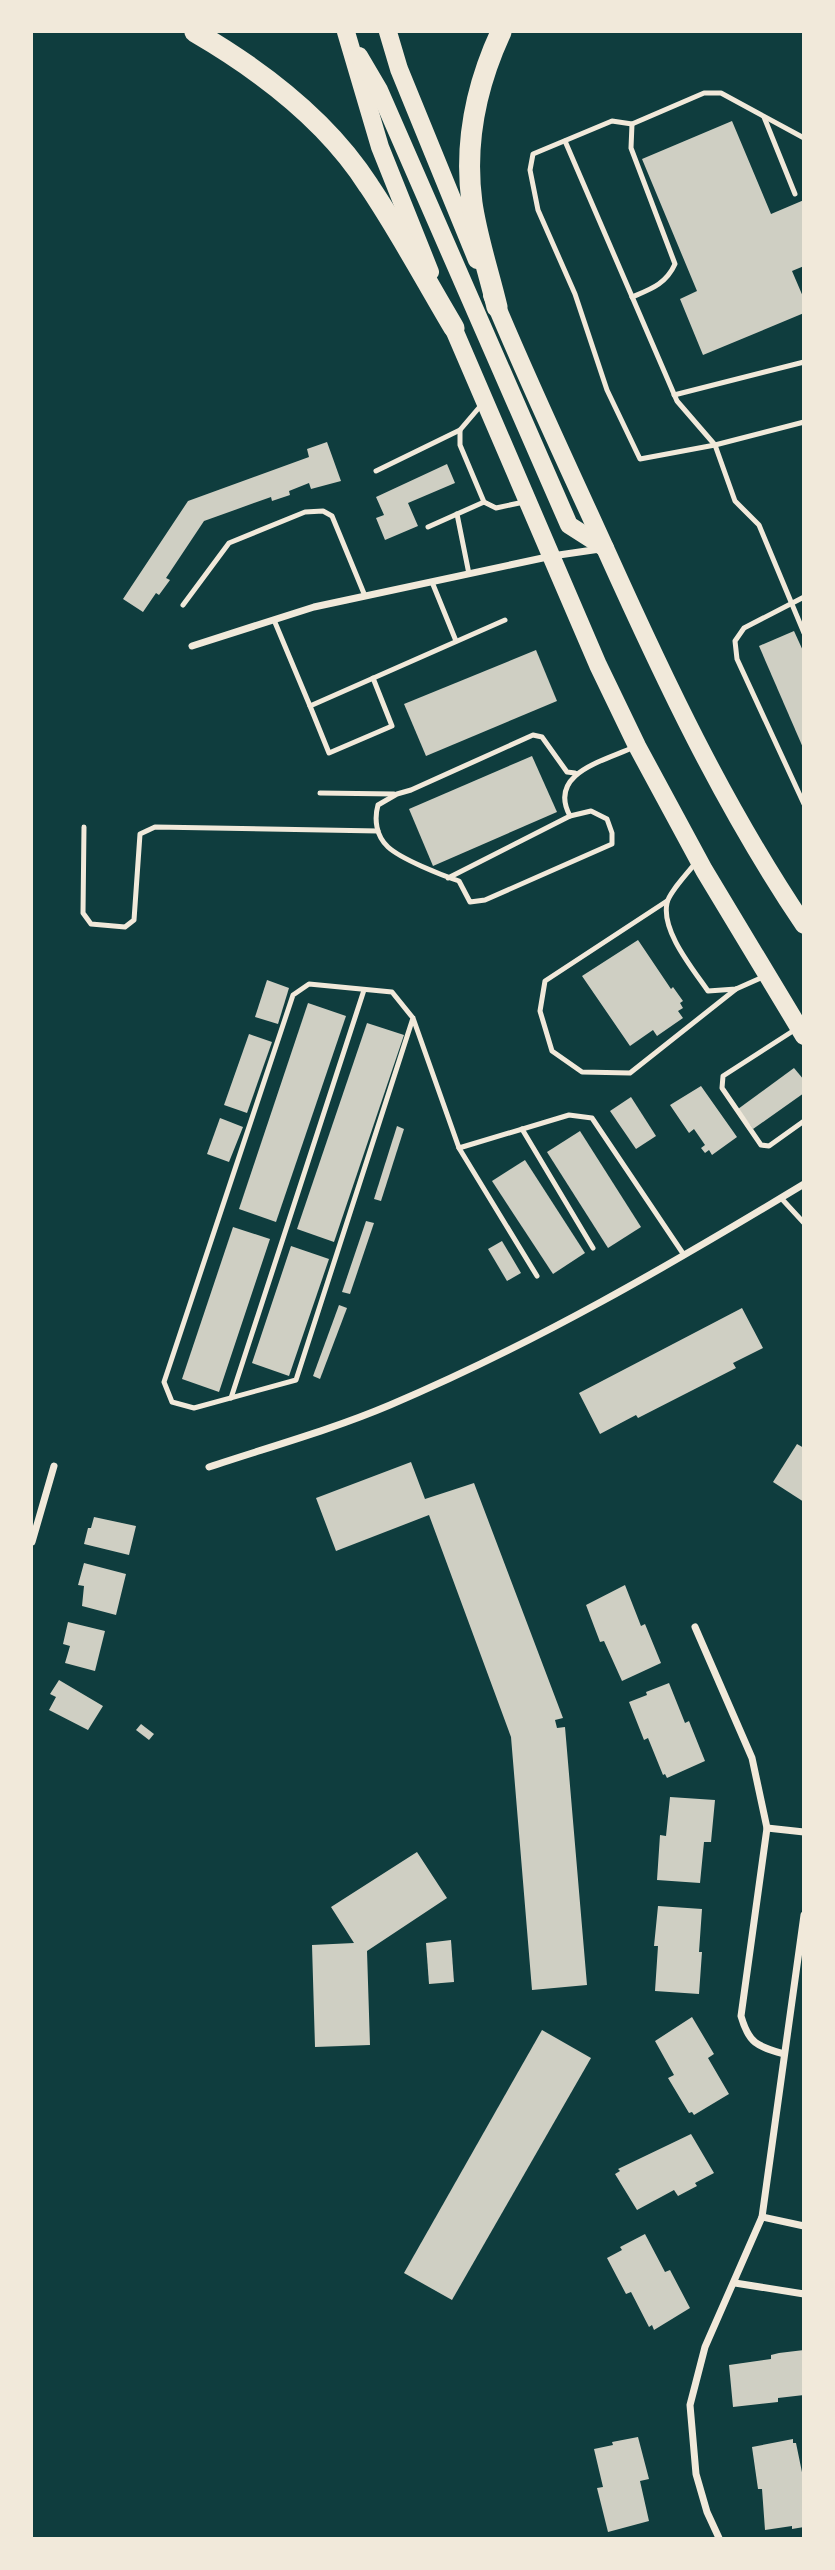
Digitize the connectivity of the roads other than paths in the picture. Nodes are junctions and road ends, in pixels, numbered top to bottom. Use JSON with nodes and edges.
{"nodes":[{"id":1,"x":195,"y":32,"type":"edge"},
{"id":2,"x":387,"y":32,"type":"edge"},
{"id":3,"x":501,"y":32,"type":"edge"},
{"id":4,"x":346,"y":33,"type":"edge"},
{"id":5,"x":764,"y":117,"type":"junction"},
{"id":6,"x":632,"y":124,"type":"junction"},
{"id":7,"x":803,"y":138,"type":"edge"},
{"id":8,"x":565,"y":141,"type":"junction"},
{"id":9,"x":795,"y":194,"type":"dead end"},
{"id":10,"x":632,"y":297,"type":"junction"},
{"id":11,"x":497,"y":307,"type":"junction"},
{"id":12,"x":454,"y":328,"type":"junction"},
{"id":13,"x":803,"y":362,"type":"edge"},
{"id":14,"x":674,"y":395,"type":"junction"},
{"id":15,"x":485,"y":401,"type":"junction"},
{"id":16,"x":803,"y":422,"type":"edge"},
{"id":17,"x":460,"y":430,"type":"junction"},
{"id":18,"x":715,"y":445,"type":"junction"},
{"id":19,"x":376,"y":471,"type":"dead end"},
{"id":20,"x":528,"y":501,"type":"junction"},
{"id":21,"x":484,"y":502,"type":"junction"},
{"id":22,"x":457,"y":514,"type":"junction"},
{"id":23,"x":428,"y":527,"type":"dead end"},
{"id":24,"x":605,"y":548,"type":"junction"},
{"id":25,"x":552,"y":556,"type":"junction"},
{"id":26,"x":469,"y":574,"type":"junction"},
{"id":27,"x":432,"y":582,"type":"junction"},
{"id":28,"x":365,"y":596,"type":"junction"},
{"id":29,"x":803,"y":597,"type":"edge"},
{"id":30,"x":791,"y":604,"type":"junction"},
{"id":31,"x":183,"y":605,"type":"dead end"},
{"id":32,"x":274,"y":620,"type":"junction"},
{"id":33,"x":505,"y":620,"type":"dead end"},
{"id":34,"x":803,"y":633,"type":"edge"},
{"id":35,"x":456,"y":641,"type":"junction"},
{"id":36,"x":192,"y":646,"type":"dead end"},
{"id":37,"x":373,"y":678,"type":"junction"},
{"id":38,"x":310,"y":706,"type":"junction"},
{"id":39,"x":637,"y":746,"type":"junction"},
{"id":40,"x":575,"y":773,"type":"junction"},
{"id":41,"x":320,"y":793,"type":"dead end"},
{"id":42,"x":397,"y":794,"type":"junction"},
{"id":43,"x":803,"y":804,"type":"edge"},
{"id":44,"x":570,"y":816,"type":"junction"},
{"id":45,"x":84,"y":827,"type":"dead end"},
{"id":46,"x":378,"y":831,"type":"junction"},
{"id":47,"x":698,"y":860,"type":"junction"},
{"id":48,"x":448,"y":878,"type":"junction"},
{"id":49,"x":667,"y":901,"type":"junction"},
{"id":50,"x":803,"y":925,"type":"edge"},
{"id":51,"x":766,"y":976,"type":"junction"},
{"id":52,"x":363,"y":989,"type":"junction"},
{"id":53,"x":736,"y":989,"type":"junction"},
{"id":54,"x":413,"y":1018,"type":"junction"},
{"id":55,"x":802,"y":1032,"type":"edge"},
{"id":56,"x":803,"y":1121,"type":"edge"},
{"id":57,"x":522,"y":1129,"type":"junction"},
{"id":58,"x":459,"y":1147,"type":"junction"},
{"id":59,"x":803,"y":1184,"type":"edge"},
{"id":60,"x":781,"y":1198,"type":"junction"},
{"id":61,"x":803,"y":1223,"type":"edge"},
{"id":62,"x":593,"y":1248,"type":"dead end"},
{"id":63,"x":684,"y":1255,"type":"junction"},
{"id":64,"x":537,"y":1276,"type":"dead end"},
{"id":65,"x":231,"y":1398,"type":"junction"},
{"id":66,"x":54,"y":1466,"type":"dead end"},
{"id":67,"x":209,"y":1467,"type":"dead end"},
{"id":68,"x":32,"y":1542,"type":"edge"},
{"id":69,"x":695,"y":1627,"type":"dead end"},
{"id":70,"x":767,"y":1828,"type":"junction"},
{"id":71,"x":803,"y":1832,"type":"edge"},
{"id":72,"x":803,"y":1916,"type":"edge"},
{"id":73,"x":784,"y":2054,"type":"junction"},
{"id":74,"x":762,"y":2217,"type":"junction"},
{"id":75,"x":803,"y":2226,"type":"edge"},
{"id":76,"x":735,"y":2283,"type":"junction"},
{"id":77,"x":803,"y":2294,"type":"edge"},
{"id":78,"x":719,"y":2539,"type":"edge"}],
"edges":[{"from":1,"to":12,"type":"highway"},
{"from":2,"to":11,"type":"main road"},
{"from":3,"to":11,"type":"highway"},
{"from":4,"to":12,"type":"main road"},
{"from":4,"to":24,"type":"main road"},
{"from":5,"to":6,"type":"lane"},
{"from":5,"to":7,"type":"lane"},
{"from":5,"to":9,"type":"lane"},
{"from":6,"to":8,"type":"lane"},
{"from":6,"to":10,"type":"lane"},
{"from":8,"to":10,"type":"lane"},
{"from":8,"to":18,"type":"lane"},
{"from":10,"to":14,"type":"lane"},
{"from":11,"to":24,"type":"main road"},
{"from":12,"to":15,"type":"main road"},
{"from":13,"to":14,"type":"lane"},
{"from":14,"to":18,"type":"lane"},
{"from":15,"to":17,"type":"lane"},
{"from":15,"to":20,"type":"main road"},
{"from":16,"to":18,"type":"lane"},
{"from":17,"to":19,"type":"lane"},
{"from":17,"to":21,"type":"lane"},
{"from":18,"to":30,"type":"lane"},
{"from":20,"to":21,"type":"lane"},
{"from":20,"to":25,"type":"main road"},
{"from":21,"to":22,"type":"lane"},
{"from":22,"to":23,"type":"lane"},
{"from":22,"to":26,"type":"lane"},
{"from":24,"to":25,"type":"street"},
{"from":24,"to":50,"type":"main road"},
{"from":25,"to":26,"type":"street"},
{"from":25,"to":39,"type":"main road"},
{"from":26,"to":27,"type":"street"},
{"from":27,"to":28,"type":"street"},
{"from":27,"to":35,"type":"lane"},
{"from":28,"to":31,"type":"lane"},
{"from":28,"to":32,"type":"street"},
{"from":29,"to":30,"type":"lane"},
{"from":30,"to":34,"type":"lane"},
{"from":30,"to":43,"type":"lane"},
{"from":32,"to":36,"type":"street"},
{"from":32,"to":38,"type":"lane"},
{"from":33,"to":35,"type":"lane"},
{"from":35,"to":37,"type":"lane"},
{"from":37,"to":38,"type":"lane"},
{"from":37,"to":38,"type":"lane"},
{"from":39,"to":40,"type":"lane"},
{"from":39,"to":47,"type":"main road"},
{"from":40,"to":42,"type":"lane"},
{"from":40,"to":44,"type":"lane"},
{"from":41,"to":42,"type":"lane"},
{"from":42,"to":46,"type":"lane"},
{"from":44,"to":48,"type":"lane"},
{"from":44,"to":48,"type":"lane"},
{"from":45,"to":46,"type":"lane"},
{"from":46,"to":48,"type":"lane"},
{"from":47,"to":49,"type":"lane"},
{"from":47,"to":51,"type":"main road"},
{"from":49,"to":53,"type":"lane"},
{"from":49,"to":53,"type":"lane"},
{"from":51,"to":53,"type":"lane"},
{"from":51,"to":55,"type":"main road"},
{"from":52,"to":54,"type":"lane"},
{"from":52,"to":65,"type":"lane"},
{"from":52,"to":65,"type":"lane"},
{"from":54,"to":58,"type":"lane"},
{"from":54,"to":65,"type":"lane"},
{"from":55,"to":56,"type":"lane"},
{"from":57,"to":58,"type":"lane"},
{"from":57,"to":62,"type":"lane"},
{"from":57,"to":63,"type":"lane"},
{"from":58,"to":64,"type":"lane"},
{"from":59,"to":60,"type":"street"},
{"from":60,"to":61,"type":"lane"},
{"from":60,"to":63,"type":"street"},
{"from":63,"to":67,"type":"street"},
{"from":66,"to":68,"type":"street"},
{"from":69,"to":70,"type":"street"},
{"from":70,"to":71,"type":"street"},
{"from":70,"to":73,"type":"street"},
{"from":72,"to":73,"type":"street"},
{"from":73,"to":74,"type":"street"},
{"from":74,"to":75,"type":"street"},
{"from":74,"to":76,"type":"street"},
{"from":76,"to":77,"type":"street"},
{"from":76,"to":78,"type":"street"}]}
